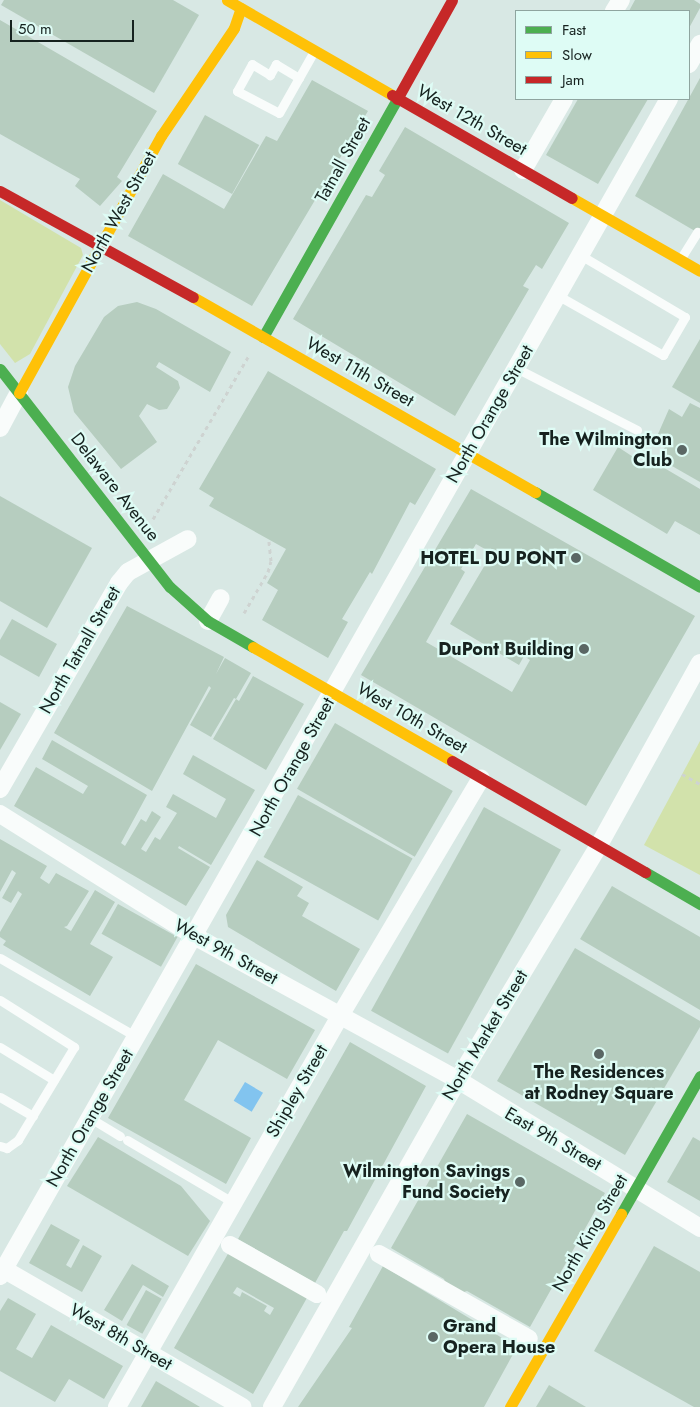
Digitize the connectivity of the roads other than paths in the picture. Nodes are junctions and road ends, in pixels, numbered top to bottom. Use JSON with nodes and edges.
{"nodes":[{"id":1,"x":452,"y":0,"type":"edge"},
{"id":2,"x":238,"y":3,"type":"edge"},
{"id":3,"x":700,"y":44,"type":"edge"},
{"id":4,"x":314,"y":50,"type":"junction"},
{"id":5,"x":690,"y":62,"type":"edge"},
{"id":6,"x":299,"y":78,"type":"junction"},
{"id":7,"x":398,"y":98,"type":"junction"},
{"id":8,"x":563,"y":100,"type":"edge"},
{"id":9,"x":668,"y":100,"type":"edge"},
{"id":10,"x":523,"y":170,"type":"junction"},
{"id":11,"x":0,"y":191,"type":"edge"},
{"id":12,"x":603,"y":216,"type":"junction"},
{"id":13,"x":697,"y":232,"type":"dead end"},
{"id":14,"x":100,"y":247,"type":"junction"},
{"id":15,"x":580,"y":254,"type":"junction"},
{"id":16,"x":680,"y":260,"type":"junction"},
{"id":17,"x":696,"y":265,"type":"edge"},
{"id":18,"x":557,"y":295,"type":"junction"},
{"id":19,"x":263,"y":337,"type":"junction"},
{"id":20,"x":516,"y":368,"type":"junction"},
{"id":21,"x":0,"y":369,"type":"edge"},
{"id":22,"x":19,"y":393,"type":"junction"},
{"id":23,"x":0,"y":428,"type":"edge"},
{"id":24,"x":637,"y":430,"type":"dead end"},
{"id":25,"x":466,"y":454,"type":"junction"},
{"id":26,"x":188,"y":539,"type":"dead end"},
{"id":27,"x":150,"y":560,"type":"junction"},
{"id":28,"x":700,"y":587,"type":"edge"},
{"id":29,"x":220,"y":598,"type":"dead end"},
{"id":30,"x":208,"y":621,"type":"junction"},
{"id":31,"x":700,"y":663,"type":"edge"},
{"id":32,"x":333,"y":694,"type":"junction"},
{"id":33,"x":481,"y":778,"type":"junction"},
{"id":34,"x":0,"y":789,"type":"edge"},
{"id":35,"x":0,"y":814,"type":"edge"},
{"id":36,"x":599,"y":845,"type":"junction"},
{"id":37,"x":700,"y":904,"type":"edge"},
{"id":38,"x":196,"y":937,"type":"junction"},
{"id":39,"x":0,"y":958,"type":"edge"},
{"id":40,"x":0,"y":1000,"type":"edge"},
{"id":41,"x":341,"y":1014,"type":"junction"},
{"id":42,"x":137,"y":1037,"type":"junction"},
{"id":43,"x":0,"y":1047,"type":"edge"},
{"id":44,"x":700,"y":1076,"type":"edge"},
{"id":45,"x":54,"y":1080,"type":"junction"},
{"id":46,"x":458,"y":1080,"type":"junction"},
{"id":47,"x":0,"y":1098,"type":"edge"},
{"id":48,"x":33,"y":1116,"type":"junction"},
{"id":49,"x":90,"y":1118,"type":"junction"},
{"id":50,"x":4,"y":1147,"type":"edge"},
{"id":51,"x":637,"y":1187,"type":"junction"},
{"id":52,"x":234,"y":1202,"type":"junction"},
{"id":53,"x":700,"y":1228,"type":"edge"},
{"id":54,"x":230,"y":1245,"type":"dead end"},
{"id":55,"x":379,"y":1254,"type":"dead end"},
{"id":56,"x":1,"y":1271,"type":"edge"},
{"id":57,"x":317,"y":1294,"type":"dead end"},
{"id":58,"x":529,"y":1338,"type":"dead end"},
{"id":59,"x":148,"y":1352,"type":"junction"},
{"id":60,"x":117,"y":1407,"type":"edge"},
{"id":61,"x":242,"y":1407,"type":"edge"},
{"id":62,"x":272,"y":1407,"type":"edge"},
{"id":63,"x":510,"y":1407,"type":"edge"}],
"edges":[{"from":1,"to":7,"type":"main road","name":"Tatnall Street"},
{"from":2,"to":4,"type":"main road","name":"West 12th Street"},
{"from":2,"to":14,"type":"main road","name":"North West Street"},
{"from":3,"to":5,"type":"street"},
{"from":4,"to":6,"type":"lane"},
{"from":4,"to":7,"type":"main road","name":"West 12th Street"},
{"from":6,"to":6,"type":"lane"},
{"from":7,"to":10,"type":"main road","name":"West 12th Street"},
{"from":7,"to":19,"type":"main road","name":"Tatnall Street"},
{"from":8,"to":10,"type":"street"},
{"from":9,"to":12,"type":"street","name":"North Orange Street"},
{"from":10,"to":12,"type":"main road","name":"West 12th Street"},
{"from":11,"to":14,"type":"main road","name":"West 11th Street"},
{"from":12,"to":15,"type":"street","name":"North Orange Street"},
{"from":12,"to":16,"type":"main road","name":"West 12th Street"},
{"from":13,"to":16,"type":"lane"},
{"from":14,"to":19,"type":"main road","name":"West 11th Street"},
{"from":14,"to":22,"type":"main road","name":"North West Street"},
{"from":15,"to":18,"type":"street","name":"North Orange Street"},
{"from":15,"to":18,"type":"lane"},
{"from":16,"to":17,"type":"main road","name":"West 12th Street"},
{"from":18,"to":20,"type":"street","name":"North Orange Street"},
{"from":19,"to":25,"type":"main road","name":"West 11th Street"},
{"from":20,"to":24,"type":"lane"},
{"from":20,"to":25,"type":"street","name":"North Orange Street"},
{"from":21,"to":22,"type":"main road","name":"Delaware Avenue"},
{"from":22,"to":23,"type":"street","name":"North West Street"},
{"from":22,"to":27,"type":"main road","name":"Delaware Avenue"},
{"from":25,"to":28,"type":"main road","name":"West 11th Street"},
{"from":25,"to":32,"type":"street","name":"North Orange Street"},
{"from":26,"to":27,"type":"street","name":"North Tatnall Street"},
{"from":27,"to":30,"type":"main road","name":"Delaware Avenue"},
{"from":27,"to":34,"type":"street","name":"North Tatnall Street"},
{"from":29,"to":30,"type":"street"},
{"from":30,"to":32,"type":"main road","name":"West 10th Street"},
{"from":31,"to":36,"type":"street","name":"North Market Street"},
{"from":32,"to":33,"type":"main road","name":"West 10th Street"},
{"from":32,"to":38,"type":"street","name":"North Orange Street"},
{"from":33,"to":36,"type":"main road","name":"West 10th Street"},
{"from":33,"to":41,"type":"street","name":"Shipley Street"},
{"from":35,"to":38,"type":"street","name":"West 9th Street"},
{"from":36,"to":37,"type":"main road","name":"West 10th Street"},
{"from":36,"to":46,"type":"street","name":"North Market Street"},
{"from":38,"to":41,"type":"street","name":"West 9th Street"},
{"from":38,"to":42,"type":"street","name":"North Orange Street"},
{"from":39,"to":42,"type":"lane"},
{"from":40,"to":45,"type":"lane"},
{"from":41,"to":46,"type":"street","name":"West 9th Street"},
{"from":41,"to":52,"type":"street","name":"Shipley Street"},
{"from":42,"to":49,"type":"street","name":"North Orange Street"},
{"from":43,"to":45,"type":"lane"},
{"from":44,"to":51,"type":"main road","name":"North King Street"},
{"from":45,"to":48,"type":"lane"},
{"from":46,"to":51,"type":"street","name":"East 9th Street"},
{"from":46,"to":62,"type":"street","name":"North Market Street"},
{"from":47,"to":48,"type":"lane"},
{"from":48,"to":50,"type":"lane"},
{"from":49,"to":52,"type":"lane"},
{"from":49,"to":56,"type":"street","name":"North Orange Street"},
{"from":51,"to":53,"type":"street","name":"East 9th Street"},
{"from":51,"to":63,"type":"main road","name":"North King Street"},
{"from":52,"to":59,"type":"street","name":"Shipley Street"},
{"from":54,"to":57,"type":"street"},
{"from":55,"to":58,"type":"street"},
{"from":56,"to":59,"type":"street","name":"West 8th Street"},
{"from":59,"to":60,"type":"street","name":"Shipley Street"},
{"from":59,"to":61,"type":"street","name":"West 8th Street"}]}
